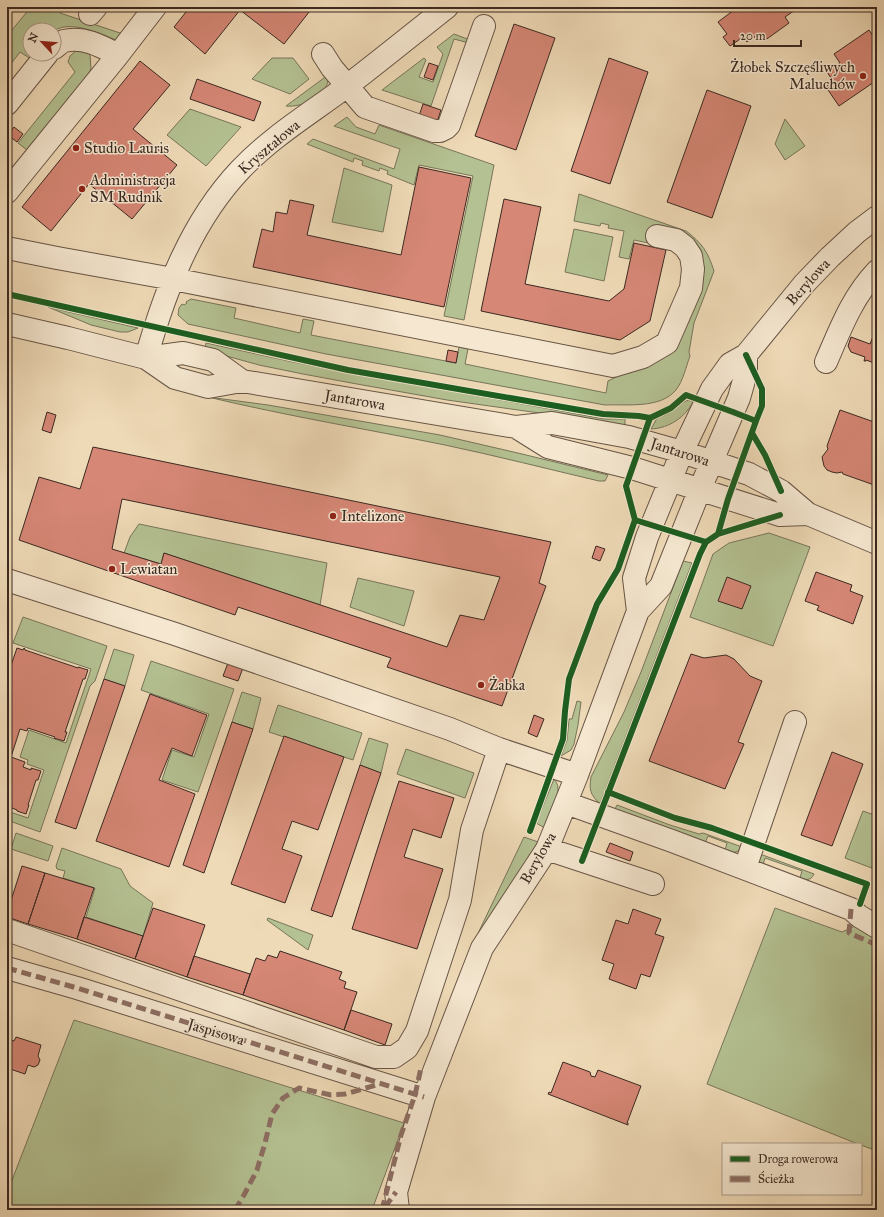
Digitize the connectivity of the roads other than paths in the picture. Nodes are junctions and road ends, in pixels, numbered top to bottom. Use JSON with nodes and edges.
{"nodes":[{"id":1,"x":156,"y":7,"type":"edge"},
{"id":2,"x":447,"y":7,"type":"edge"},
{"id":3,"x":484,"y":26,"type":"dead end"},
{"id":4,"x":62,"y":43,"type":"edge"},
{"id":5,"x":323,"y":54,"type":"dead end"},
{"id":6,"x":118,"y":55,"type":"junction"},
{"id":7,"x":41,"y":62,"type":"edge"},
{"id":8,"x":347,"y":86,"type":"junction"},
{"id":9,"x":7,"y":104,"type":"edge"},
{"id":10,"x":7,"y":192,"type":"edge"},
{"id":11,"x":877,"y":217,"type":"edge"},
{"id":12,"x":657,"y":236,"type":"dead end"},
{"id":13,"x":7,"y":248,"type":"edge"},
{"id":14,"x":877,"y":271,"type":"edge"},
{"id":15,"x":173,"y":278,"type":"junction"},
{"id":16,"x":7,"y":324,"type":"edge"},
{"id":17,"x":746,"y":355,"type":"junction"},
{"id":18,"x":146,"y":358,"type":"junction"},
{"id":19,"x":826,"y":362,"type":"dead end"},
{"id":20,"x":516,"y":427,"type":"junction"},
{"id":21,"x":682,"y":452,"type":"junction"},
{"id":22,"x":711,"y":462,"type":"junction"},
{"id":23,"x":671,"y":480,"type":"junction"},
{"id":24,"x":700,"y":489,"type":"junction"},
{"id":25,"x":808,"y":514,"type":"junction"},
{"id":26,"x":877,"y":543,"type":"edge"},
{"id":27,"x":7,"y":580,"type":"edge"},
{"id":28,"x":638,"y":611,"type":"junction"},
{"id":29,"x":795,"y":722,"type":"dead end"},
{"id":30,"x":499,"y":749,"type":"junction"},
{"id":31,"x":577,"y":774,"type":"junction"},
{"id":32,"x":566,"y":803,"type":"junction"},
{"id":33,"x":547,"y":849,"type":"junction"},
{"id":34,"x":745,"y":868,"type":"junction"},
{"id":35,"x":653,"y":884,"type":"dead end"},
{"id":36,"x":877,"y":927,"type":"edge"},
{"id":37,"x":7,"y":930,"type":"edge"},
{"id":38,"x":7,"y":968,"type":"edge"},
{"id":39,"x":424,"y":1097,"type":"junction"},
{"id":40,"x":397,"y":1201,"type":"edge"}],
"edges":[{"from":1,"to":6,"type":"street"},
{"from":2,"to":8,"type":"street","name":"Kryształowa"},
{"from":3,"to":8,"type":"street"},
{"from":4,"to":6,"type":"street"},
{"from":5,"to":8,"type":"street"},
{"from":6,"to":10,"type":"street"},
{"from":7,"to":9,"type":"street"},
{"from":8,"to":15,"type":"street","name":"Kryształowa"},
{"from":11,"to":17,"type":"street","name":"Berylowa"},
{"from":12,"to":15,"type":"street"},
{"from":13,"to":15,"type":"street"},
{"from":14,"to":19,"type":"street"},
{"from":15,"to":18,"type":"street","name":"Kryształowa"},
{"from":16,"to":18,"type":"street","name":"Jantarowa"},
{"from":17,"to":21,"type":"street","name":"Berylowa"},
{"from":17,"to":22,"type":"street","name":"Berylowa"},
{"from":18,"to":20,"type":"street","name":"Jantarowa"},
{"from":20,"to":21,"type":"street","name":"Jantarowa"},
{"from":20,"to":23,"type":"street","name":"Jantarowa"},
{"from":21,"to":22,"type":"street","name":"Jantarowa"},
{"from":21,"to":23,"type":"street","name":"Berylowa"},
{"from":22,"to":24,"type":"street","name":"Berylowa"},
{"from":22,"to":25,"type":"street","name":"Jantarowa"},
{"from":23,"to":24,"type":"street","name":"Jantarowa"},
{"from":23,"to":28,"type":"street","name":"Berylowa"},
{"from":24,"to":25,"type":"street","name":"Jantarowa"},
{"from":24,"to":28,"type":"street","name":"Berylowa"},
{"from":25,"to":26,"type":"street","name":"Jantarowa"},
{"from":27,"to":30,"type":"street"},
{"from":28,"to":31,"type":"street","name":"Berylowa"},
{"from":29,"to":34,"type":"street"},
{"from":30,"to":31,"type":"street"},
{"from":30,"to":37,"type":"street"},
{"from":31,"to":32,"type":"street","name":"Berylowa"},
{"from":32,"to":33,"type":"street","name":"Berylowa"},
{"from":32,"to":34,"type":"street"},
{"from":33,"to":35,"type":"street"},
{"from":33,"to":39,"type":"street","name":"Berylowa"},
{"from":34,"to":36,"type":"street"},
{"from":38,"to":39,"type":"street","name":"Jaspisowa"},
{"from":39,"to":40,"type":"street","name":"Berylowa"}]}
